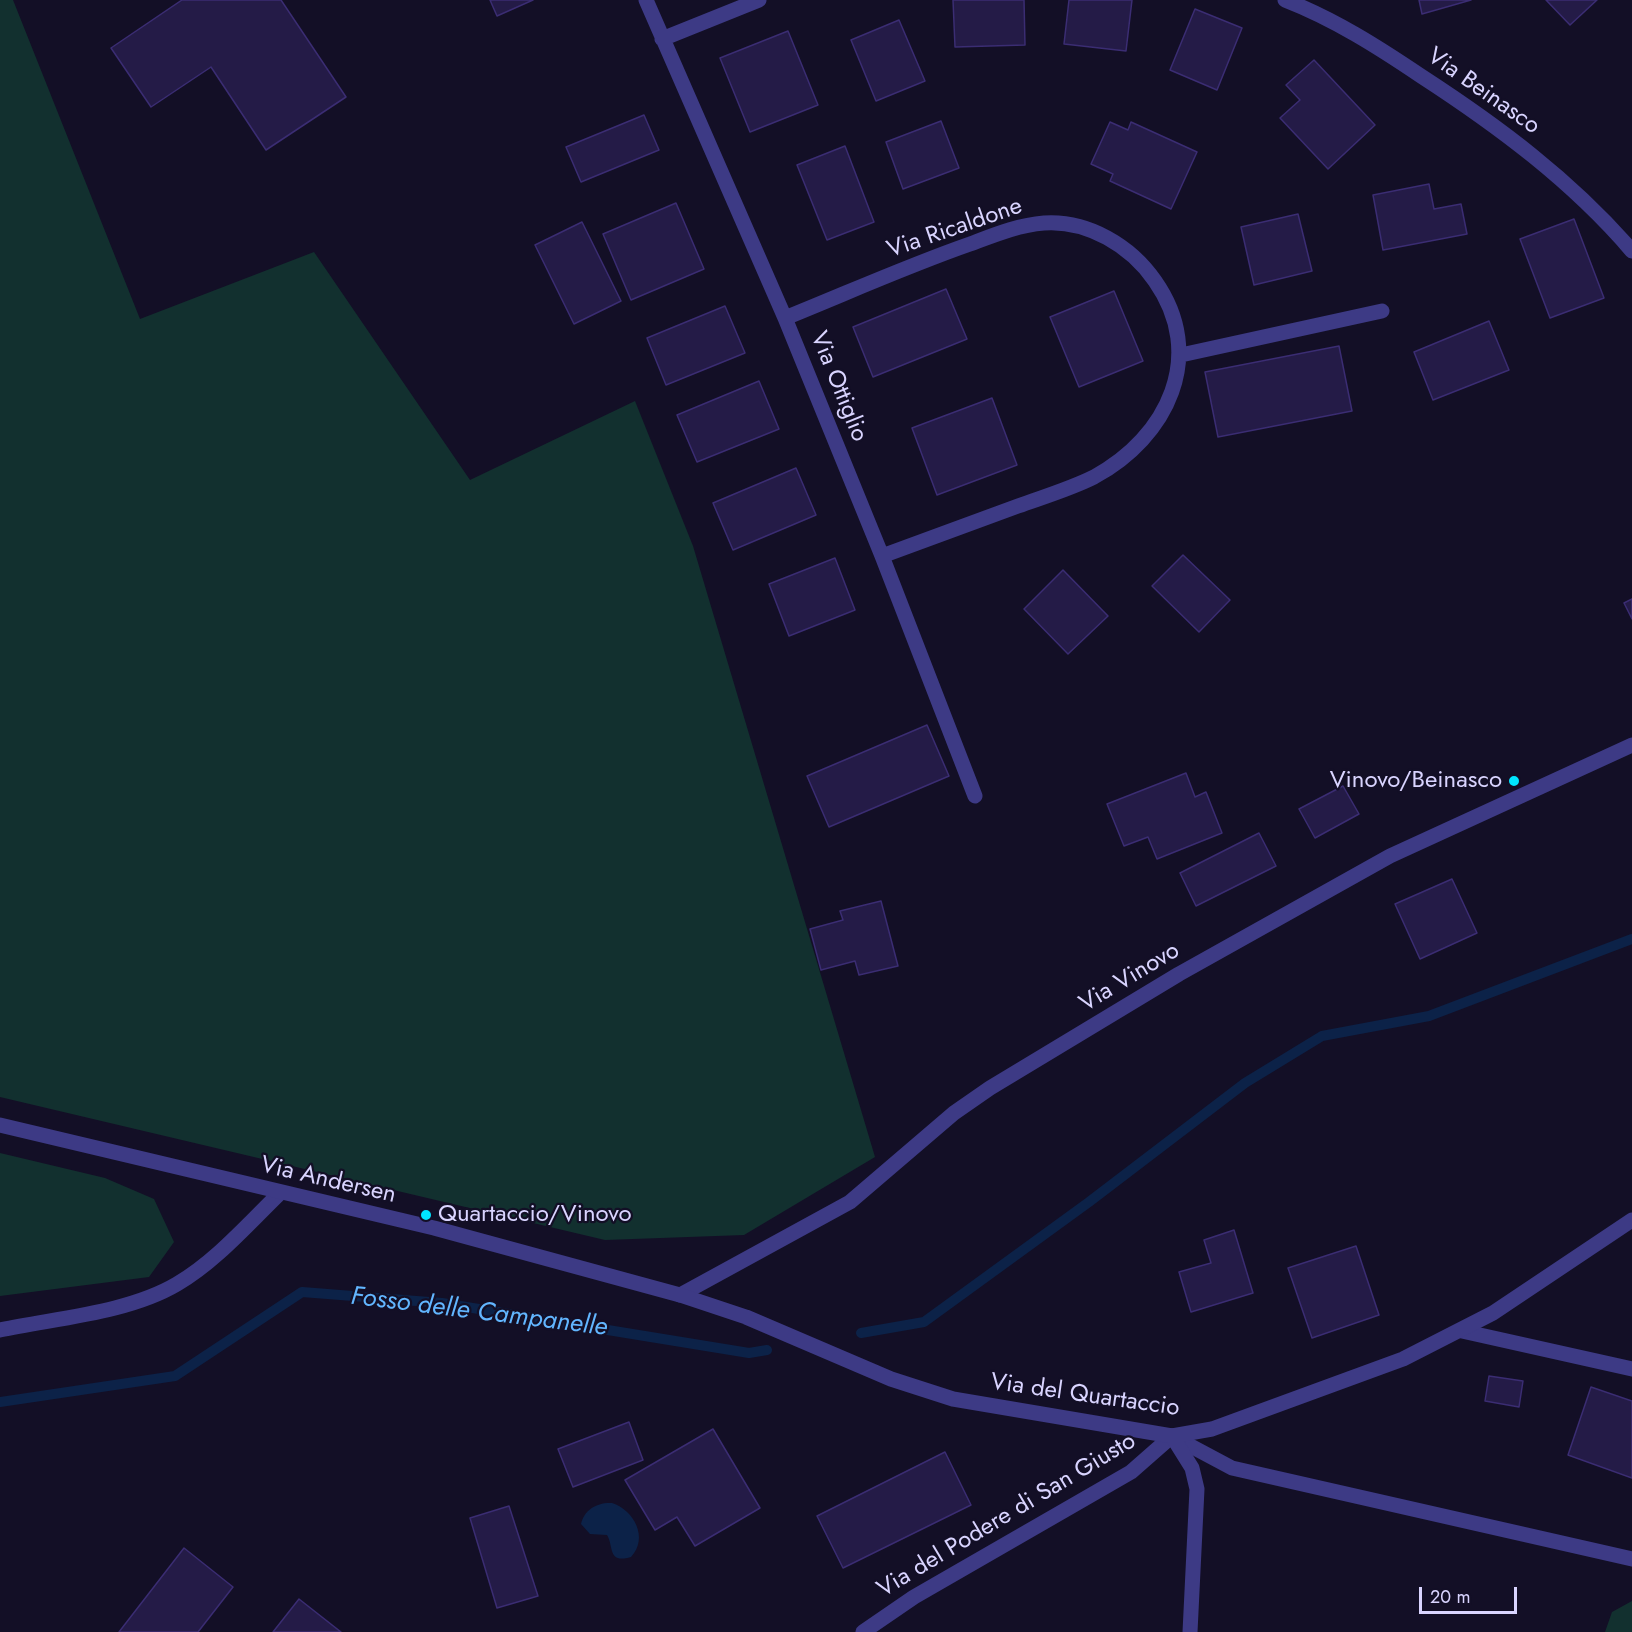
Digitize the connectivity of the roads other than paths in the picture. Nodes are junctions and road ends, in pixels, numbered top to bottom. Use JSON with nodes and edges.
{"nodes":[{"id":1,"x":646,"y":0,"type":"edge"},
{"id":2,"x":759,"y":0,"type":"edge"},
{"id":3,"x":1285,"y":0,"type":"edge"},
{"id":4,"x":662,"y":39,"type":"junction"},
{"id":5,"x":1632,"y":250,"type":"edge"},
{"id":6,"x":1382,"y":310,"type":"dead end"},
{"id":7,"x":785,"y":318,"type":"junction"},
{"id":8,"x":1181,"y":356,"type":"junction"},
{"id":9,"x":882,"y":556,"type":"junction"},
{"id":10,"x":1632,"y":745,"type":"edge"},
{"id":11,"x":975,"y":796,"type":"dead end"},
{"id":12,"x":0,"y":1125,"type":"edge"},
{"id":13,"x":280,"y":1194,"type":"junction"},
{"id":14,"x":1632,"y":1220,"type":"edge"},
{"id":15,"x":680,"y":1295,"type":"junction"},
{"id":16,"x":0,"y":1330,"type":"edge"},
{"id":17,"x":1462,"y":1331,"type":"junction"},
{"id":18,"x":1632,"y":1369,"type":"edge"},
{"id":19,"x":1172,"y":1436,"type":"junction"},
{"id":20,"x":1632,"y":1559,"type":"edge"},
{"id":21,"x":863,"y":1632,"type":"edge"},
{"id":22,"x":1190,"y":1632,"type":"edge"}],
"edges":[{"from":1,"to":4,"type":"street","name":"Via Ottiglio"},
{"from":2,"to":4,"type":"street"},
{"from":3,"to":5,"type":"street","name":"Via Beinasco"},
{"from":4,"to":7,"type":"street","name":"Via Ottiglio"},
{"from":6,"to":8,"type":"street"},
{"from":7,"to":8,"type":"street","name":"Via Ricaldone"},
{"from":7,"to":9,"type":"street","name":"Via Ottiglio"},
{"from":8,"to":9,"type":"street","name":"Via Ricaldone"},
{"from":9,"to":11,"type":"street","name":"Via Ottiglio"},
{"from":10,"to":15,"type":"street","name":"Via Vinovo"},
{"from":12,"to":13,"type":"street","name":"Via Andersen"},
{"from":13,"to":15,"type":"street","name":"Via Andersen"},
{"from":13,"to":16,"type":"street"},
{"from":14,"to":17,"type":"street","name":"Via del Quartaccio"},
{"from":15,"to":19,"type":"street","name":"Via del Quartaccio"},
{"from":17,"to":18,"type":"street"},
{"from":17,"to":19,"type":"street","name":"Via del Quartaccio"},
{"from":19,"to":20,"type":"street"},
{"from":19,"to":21,"type":"street","name":"Via del Podere di San Giusto"},
{"from":19,"to":22,"type":"street"}]}
